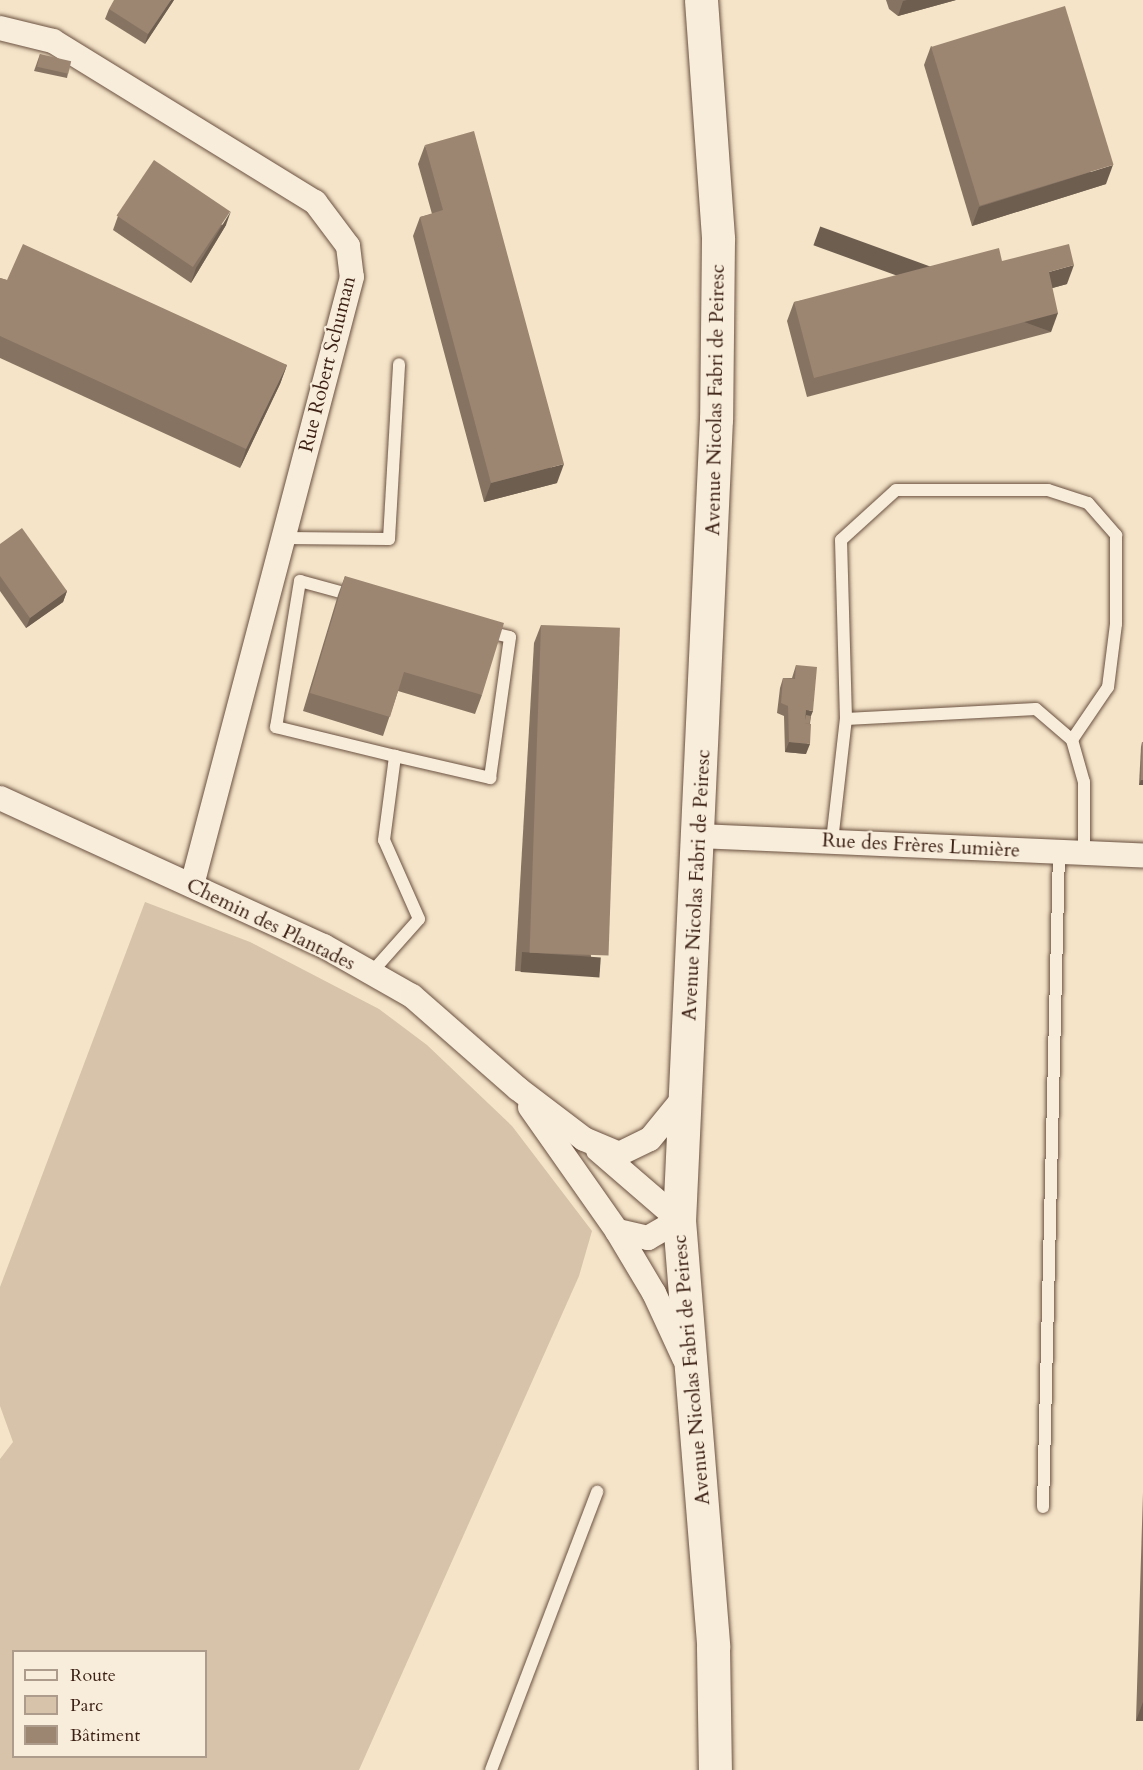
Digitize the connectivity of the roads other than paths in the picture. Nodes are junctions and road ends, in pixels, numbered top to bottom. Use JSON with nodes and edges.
{"nodes":[{"id":1,"x":701,"y":0,"type":"edge"},
{"id":2,"x":0,"y":28,"type":"edge"},
{"id":3,"x":399,"y":364,"type":"dead end"},
{"id":4,"x":284,"y":537,"type":"junction"},
{"id":5,"x":366,"y":599,"type":"edge"},
{"id":6,"x":466,"y":626,"type":"edge"},
{"id":7,"x":846,"y":719,"type":"junction"},
{"id":8,"x":1072,"y":740,"type":"junction"},
{"id":9,"x":395,"y":756,"type":"junction"},
{"id":10,"x":2,"y":804,"type":"edge"},
{"id":11,"x":699,"y":836,"type":"junction"},
{"id":12,"x":832,"y":841,"type":"junction"},
{"id":13,"x":1059,"y":851,"type":"junction"},
{"id":14,"x":1084,"y":852,"type":"junction"},
{"id":15,"x":1143,"y":855,"type":"edge"},
{"id":16,"x":192,"y":885,"type":"junction"},
{"id":17,"x":371,"y":973,"type":"junction"},
{"id":18,"x":517,"y":1088,"type":"junction"},
{"id":19,"x":686,"y":1095,"type":"junction"},
{"id":20,"x":584,"y":1139,"type":"junction"},
{"id":21,"x":679,"y":1220,"type":"junction"},
{"id":22,"x":617,"y":1231,"type":"junction"},
{"id":23,"x":692,"y":1375,"type":"junction"},
{"id":24,"x":597,"y":1492,"type":"dead end"},
{"id":25,"x":1042,"y":1507,"type":"dead end"},
{"id":26,"x":490,"y":1770,"type":"edge"},
{"id":27,"x":716,"y":1770,"type":"edge"}],
"edges":[{"from":1,"to":11,"type":"street","name":"Avenue Nicolas Fabri de Peiresc"},
{"from":2,"to":4,"type":"street","name":"Rue Robert Schuman"},
{"from":3,"to":4,"type":"lane"},
{"from":4,"to":16,"type":"street","name":"Rue Robert Schuman"},
{"from":5,"to":9,"type":"lane"},
{"from":6,"to":9,"type":"lane"},
{"from":7,"to":8,"type":"lane"},
{"from":7,"to":8,"type":"lane"},
{"from":7,"to":12,"type":"lane"},
{"from":8,"to":14,"type":"lane"},
{"from":9,"to":17,"type":"lane"},
{"from":10,"to":16,"type":"street","name":"Chemin des Plantades"},
{"from":11,"to":12,"type":"street","name":"Rue des Frères Lumière"},
{"from":11,"to":19,"type":"street","name":"Avenue Nicolas Fabri de Peiresc"},
{"from":12,"to":13,"type":"street","name":"Rue des Frères Lumière"},
{"from":13,"to":14,"type":"street","name":"Rue des Frères Lumière"},
{"from":13,"to":25,"type":"lane"},
{"from":14,"to":15,"type":"street","name":"Rue des Frères Lumière"},
{"from":16,"to":17,"type":"street","name":"Chemin des Plantades"},
{"from":17,"to":18,"type":"street","name":"Chemin des Plantades"},
{"from":18,"to":20,"type":"street"},
{"from":18,"to":22,"type":"street"},
{"from":19,"to":20,"type":"street"},
{"from":19,"to":21,"type":"street","name":"Avenue Nicolas Fabri de Peiresc"},
{"from":20,"to":21,"type":"street"},
{"from":21,"to":22,"type":"street"},
{"from":21,"to":23,"type":"street","name":"Avenue Nicolas Fabri de Peiresc"},
{"from":22,"to":23,"type":"street"},
{"from":23,"to":27,"type":"street","name":"Avenue Nicolas Fabri de Peiresc"},
{"from":24,"to":26,"type":"lane"}]}
